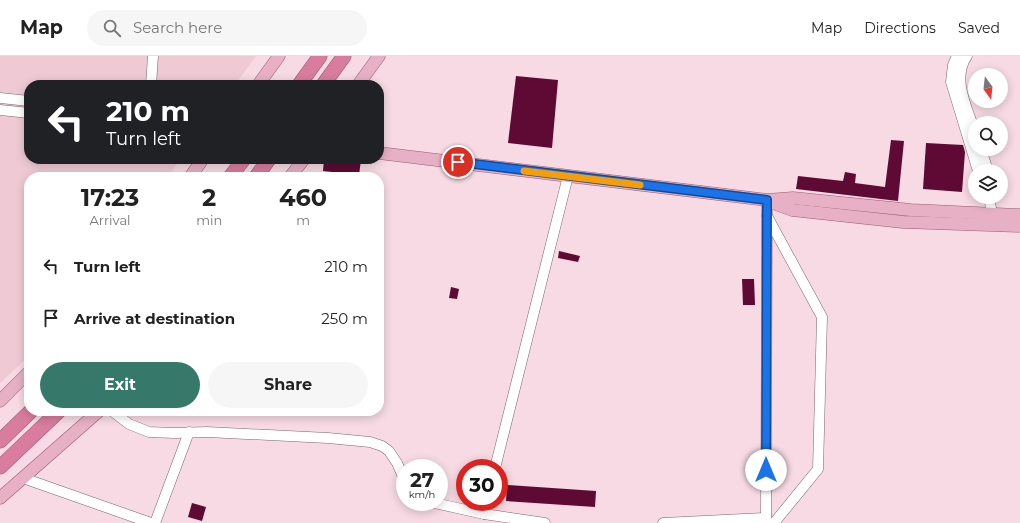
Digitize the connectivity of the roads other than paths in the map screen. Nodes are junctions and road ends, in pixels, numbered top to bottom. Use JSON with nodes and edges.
{"nodes":[{"id":1,"x":153,"y":56,"type":"edge"},
{"id":2,"x":279,"y":56,"type":"edge"},
{"id":3,"x":320,"y":56,"type":"edge"},
{"id":4,"x":344,"y":56,"type":"edge"},
{"id":5,"x":379,"y":56,"type":"edge"},
{"id":6,"x":967,"y":56,"type":"edge"},
{"id":7,"x":957,"y":63,"type":"edge"},
{"id":8,"x":151,"y":80,"type":"edge"},
{"id":9,"x":262,"y":80,"type":"edge"},
{"id":10,"x":303,"y":80,"type":"edge"},
{"id":11,"x":327,"y":80,"type":"edge"},
{"id":12,"x":362,"y":80,"type":"edge"},
{"id":13,"x":0,"y":98,"type":"edge"},
{"id":14,"x":24,"y":100,"type":"edge"},
{"id":15,"x":0,"y":110,"type":"edge"},
{"id":16,"x":24,"y":112,"type":"edge"},
{"id":17,"x":970,"y":116,"type":"edge"},
{"id":18,"x":384,"y":154,"type":"edge"},
{"id":19,"x":200,"y":164,"type":"edge"},
{"id":20,"x":240,"y":164,"type":"edge"},
{"id":21,"x":300,"y":164,"type":"edge"},
{"id":22,"x":976,"y":164,"type":"edge"},
{"id":23,"x":194,"y":172,"type":"edge"},
{"id":24,"x":234,"y":172,"type":"edge"},
{"id":25,"x":294,"y":172,"type":"edge"},
{"id":26,"x":568,"y":176,"type":"junction"},
{"id":27,"x":767,"y":200,"type":"junction"},
{"id":28,"x":990,"y":204,"type":"edge"},
{"id":29,"x":992,"y":214,"type":"junction"},
{"id":30,"x":1020,"y":215,"type":"edge"},
{"id":31,"x":767,"y":216,"type":"junction"},
{"id":32,"x":1020,"y":226,"type":"edge"},
{"id":33,"x":24,"y":377,"type":"edge"},
{"id":34,"x":0,"y":401,"type":"edge"},
{"id":35,"x":26,"y":416,"type":"edge"},
{"id":36,"x":54,"y":416,"type":"edge"},
{"id":37,"x":93,"y":416,"type":"edge"},
{"id":38,"x":119,"y":416,"type":"edge"},
{"id":39,"x":189,"y":432,"type":"junction"},
{"id":40,"x":0,"y":441,"type":"edge"},
{"id":41,"x":497,"y":459,"type":"edge"},
{"id":42,"x":396,"y":462,"type":"edge"},
{"id":43,"x":0,"y":467,"type":"edge"},
{"id":44,"x":23,"y":478,"type":"junction"},
{"id":45,"x":0,"y":498,"type":"edge"},
{"id":46,"x":448,"y":506,"type":"edge"},
{"id":47,"x":485,"y":511,"type":"edge"},
{"id":48,"x":484,"y":514,"type":"junction"},
{"id":49,"x":769,"y":521,"type":"edge"},
{"id":50,"x":151,"y":523,"type":"edge"},
{"id":51,"x":155,"y":523,"type":"edge"},
{"id":52,"x":545,"y":523,"type":"edge"},
{"id":53,"x":663,"y":523,"type":"edge"}],
"edges":[{"from":1,"to":8,"type":"street"},
{"from":2,"to":9,"type":"main road"},
{"from":3,"to":10,"type":"highway"},
{"from":4,"to":11,"type":"highway"},
{"from":5,"to":12,"type":"main road"},
{"from":6,"to":7,"type":"street"},
{"from":7,"to":17,"type":"street"},
{"from":7,"to":22,"type":"street"},
{"from":13,"to":14,"type":"street"},
{"from":15,"to":16,"type":"street"},
{"from":18,"to":26,"type":"main road"},
{"from":19,"to":23,"type":"main road"},
{"from":20,"to":24,"type":"highway"},
{"from":21,"to":25,"type":"main road"},
{"from":26,"to":27,"type":"main road"},
{"from":26,"to":41,"type":"street"},
{"from":27,"to":29,"type":"main road"},
{"from":27,"to":31,"type":"street"},
{"from":27,"to":32,"type":"main road"},
{"from":28,"to":29,"type":"street"},
{"from":29,"to":30,"type":"main road"},
{"from":31,"to":49,"type":"street"},
{"from":31,"to":49,"type":"street"},
{"from":33,"to":34,"type":"main road"},
{"from":35,"to":40,"type":"highway"},
{"from":36,"to":43,"type":"highway"},
{"from":37,"to":44,"type":"main road"},
{"from":38,"to":39,"type":"street"},
{"from":39,"to":42,"type":"street"},
{"from":39,"to":51,"type":"street"},
{"from":44,"to":45,"type":"main road"},
{"from":44,"to":50,"type":"street"},
{"from":46,"to":48,"type":"street"},
{"from":47,"to":48,"type":"street"},
{"from":48,"to":52,"type":"street"},
{"from":49,"to":53,"type":"street"}]}
